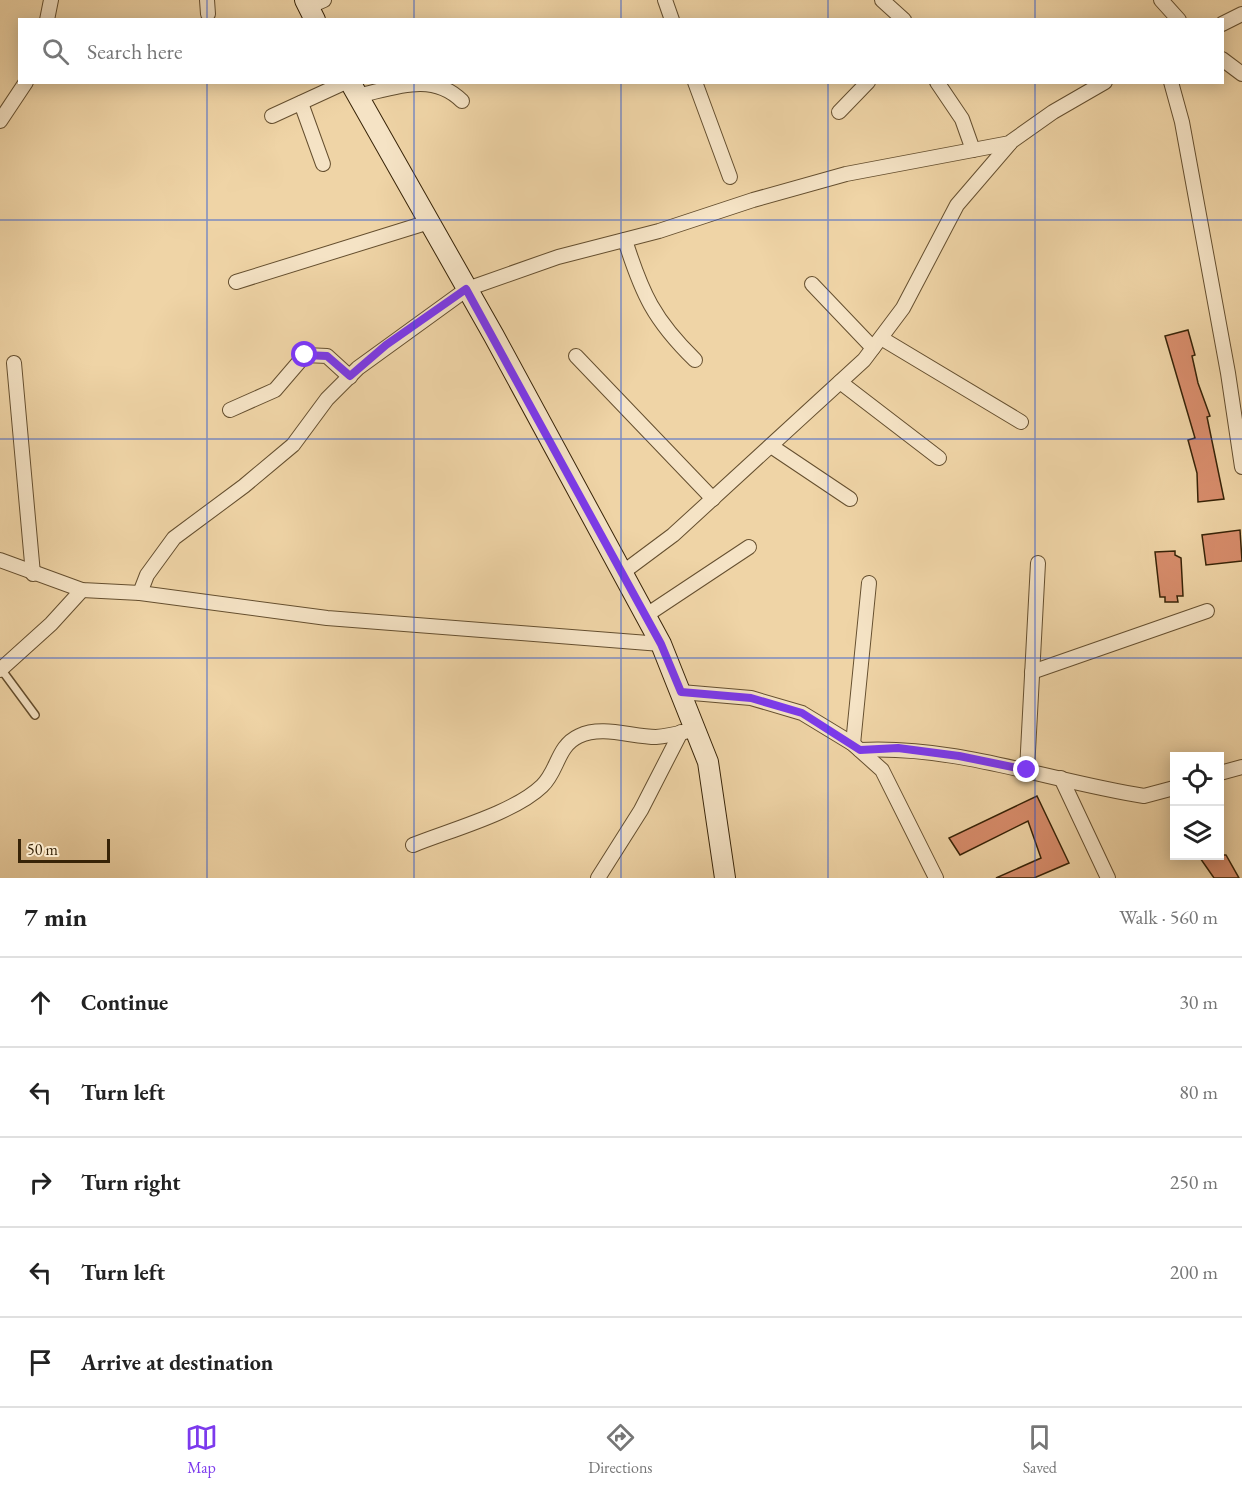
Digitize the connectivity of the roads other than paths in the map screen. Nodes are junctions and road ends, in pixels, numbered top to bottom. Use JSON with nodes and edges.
{"nodes":[{"id":1,"x":51,"y":0,"type":"edge"},
{"id":2,"x":665,"y":0,"type":"edge"},
{"id":3,"x":882,"y":0,"type":"edge"},
{"id":4,"x":1161,"y":0,"type":"edge"},
{"id":5,"x":1242,"y":14,"type":"edge"},
{"id":6,"x":46,"y":18,"type":"edge"},
{"id":7,"x":671,"y":18,"type":"edge"},
{"id":8,"x":902,"y":18,"type":"edge"},
{"id":9,"x":1177,"y":18,"type":"edge"},
{"id":10,"x":1224,"y":23,"type":"edge"},
{"id":11,"x":1224,"y":60,"type":"edge"},
{"id":12,"x":1242,"y":74,"type":"edge"},
{"id":13,"x":24,"y":84,"type":"edge"},
{"id":14,"x":405,"y":84,"type":"edge"},
{"id":15,"x":428,"y":84,"type":"edge"},
{"id":16,"x":696,"y":84,"type":"edge"},
{"id":17,"x":866,"y":84,"type":"edge"},
{"id":18,"x":938,"y":84,"type":"edge"},
{"id":19,"x":1102,"y":84,"type":"edge"},
{"id":20,"x":1172,"y":84,"type":"edge"},
{"id":21,"x":351,"y":87,"type":"edge"},
{"id":22,"x":462,"y":101,"type":"dead end"},
{"id":23,"x":301,"y":103,"type":"junction"},
{"id":24,"x":3,"y":111,"type":"edge"},
{"id":25,"x":839,"y":112,"type":"dead end"},
{"id":26,"x":272,"y":116,"type":"dead end"},
{"id":27,"x":1010,"y":143,"type":"junction"},
{"id":28,"x":973,"y":150,"type":"junction"},
{"id":29,"x":323,"y":164,"type":"dead end"},
{"id":30,"x":730,"y":177,"type":"dead end"},
{"id":31,"x":429,"y":222,"type":"junction"},
{"id":32,"x":625,"y":240,"type":"junction"},
{"id":33,"x":236,"y":282,"type":"dead end"},
{"id":34,"x":812,"y":284,"type":"dead end"},
{"id":35,"x":466,"y":289,"type":"junction"},
{"id":36,"x":877,"y":343,"type":"junction"},
{"id":37,"x":576,"y":356,"type":"dead end"},
{"id":38,"x":695,"y":360,"type":"dead end"},
{"id":39,"x":14,"y":363,"type":"dead end"},
{"id":40,"x":1228,"y":373,"type":"junction"},
{"id":41,"x":350,"y":376,"type":"junction"},
{"id":42,"x":840,"y":382,"type":"junction"},
{"id":43,"x":1242,"y":384,"type":"edge"},
{"id":44,"x":230,"y":410,"type":"dead end"},
{"id":45,"x":1021,"y":423,"type":"dead end"},
{"id":46,"x":771,"y":446,"type":"junction"},
{"id":47,"x":939,"y":458,"type":"dead end"},
{"id":48,"x":1242,"y":467,"type":"edge"},
{"id":49,"x":713,"y":499,"type":"junction"},
{"id":50,"x":850,"y":499,"type":"dead end"},
{"id":51,"x":748,"y":547,"type":"dead end"},
{"id":52,"x":0,"y":561,"type":"edge"},
{"id":53,"x":1038,"y":563,"type":"dead end"},
{"id":54,"x":622,"y":573,"type":"junction"},
{"id":55,"x":33,"y":574,"type":"junction"},
{"id":56,"x":869,"y":583,"type":"dead end"},
{"id":57,"x":82,"y":590,"type":"junction"},
{"id":58,"x":140,"y":593,"type":"junction"},
{"id":59,"x":1207,"y":611,"type":"dead end"},
{"id":60,"x":645,"y":615,"type":"junction"},
{"id":61,"x":661,"y":644,"type":"junction"},
{"id":62,"x":1,"y":669,"type":"edge"},
{"id":63,"x":1032,"y":672,"type":"junction"},
{"id":64,"x":681,"y":692,"type":"junction"},
{"id":65,"x":35,"y":715,"type":"dead end"},
{"id":66,"x":689,"y":731,"type":"junction"},
{"id":67,"x":857,"y":747,"type":"junction"},
{"id":68,"x":1242,"y":767,"type":"edge"},
{"id":69,"x":1027,"y":770,"type":"junction"},
{"id":70,"x":1224,"y":772,"type":"edge"},
{"id":71,"x":1061,"y":778,"type":"junction"},
{"id":72,"x":1170,"y":789,"type":"edge"},
{"id":73,"x":413,"y":845,"type":"dead end"},
{"id":74,"x":599,"y":878,"type":"edge"},
{"id":75,"x":725,"y":878,"type":"edge"},
{"id":76,"x":936,"y":878,"type":"edge"},
{"id":77,"x":1108,"y":878,"type":"edge"}],
"edges":[{"from":1,"to":6,"type":"street"},
{"from":2,"to":7,"type":"street"},
{"from":3,"to":8,"type":"street"},
{"from":4,"to":9,"type":"street"},
{"from":5,"to":10,"type":"street"},
{"from":11,"to":12,"type":"street"},
{"from":13,"to":24,"type":"street"},
{"from":14,"to":21,"type":"street"},
{"from":15,"to":22,"type":"street"},
{"from":16,"to":30,"type":"street"},
{"from":17,"to":25,"type":"street"},
{"from":18,"to":28,"type":"street"},
{"from":19,"to":27,"type":"street"},
{"from":20,"to":40,"type":"street"},
{"from":21,"to":23,"type":"street"},
{"from":21,"to":31,"type":"main road"},
{"from":23,"to":26,"type":"street"},
{"from":23,"to":29,"type":"street"},
{"from":27,"to":28,"type":"street"},
{"from":27,"to":36,"type":"street"},
{"from":28,"to":32,"type":"street"},
{"from":31,"to":33,"type":"street"},
{"from":31,"to":35,"type":"main road"},
{"from":32,"to":35,"type":"street"},
{"from":32,"to":38,"type":"street"},
{"from":34,"to":36,"type":"street"},
{"from":35,"to":41,"type":"street"},
{"from":35,"to":54,"type":"main road"},
{"from":36,"to":42,"type":"street"},
{"from":36,"to":45,"type":"street"},
{"from":37,"to":49,"type":"street"},
{"from":39,"to":55,"type":"street"},
{"from":40,"to":43,"type":"street"},
{"from":40,"to":48,"type":"street"},
{"from":41,"to":44,"type":"street"},
{"from":41,"to":58,"type":"street"},
{"from":42,"to":46,"type":"street"},
{"from":42,"to":47,"type":"street"},
{"from":46,"to":49,"type":"street"},
{"from":46,"to":50,"type":"street"},
{"from":49,"to":54,"type":"street"},
{"from":51,"to":60,"type":"street"},
{"from":52,"to":55,"type":"street"},
{"from":53,"to":63,"type":"street"},
{"from":54,"to":60,"type":"main road"},
{"from":55,"to":57,"type":"street"},
{"from":56,"to":67,"type":"street"},
{"from":57,"to":58,"type":"street"},
{"from":57,"to":62,"type":"street"},
{"from":58,"to":61,"type":"street"},
{"from":59,"to":63,"type":"street"},
{"from":60,"to":61,"type":"main road"},
{"from":61,"to":64,"type":"main road"},
{"from":62,"to":65,"type":"lane"},
{"from":63,"to":69,"type":"street"},
{"from":64,"to":66,"type":"main road"},
{"from":64,"to":67,"type":"street"},
{"from":66,"to":73,"type":"street"},
{"from":66,"to":74,"type":"street"},
{"from":66,"to":75,"type":"main road"},
{"from":67,"to":69,"type":"street"},
{"from":67,"to":76,"type":"street"},
{"from":68,"to":70,"type":"street"},
{"from":69,"to":71,"type":"street"},
{"from":71,"to":72,"type":"street"},
{"from":71,"to":77,"type":"street"}]}
